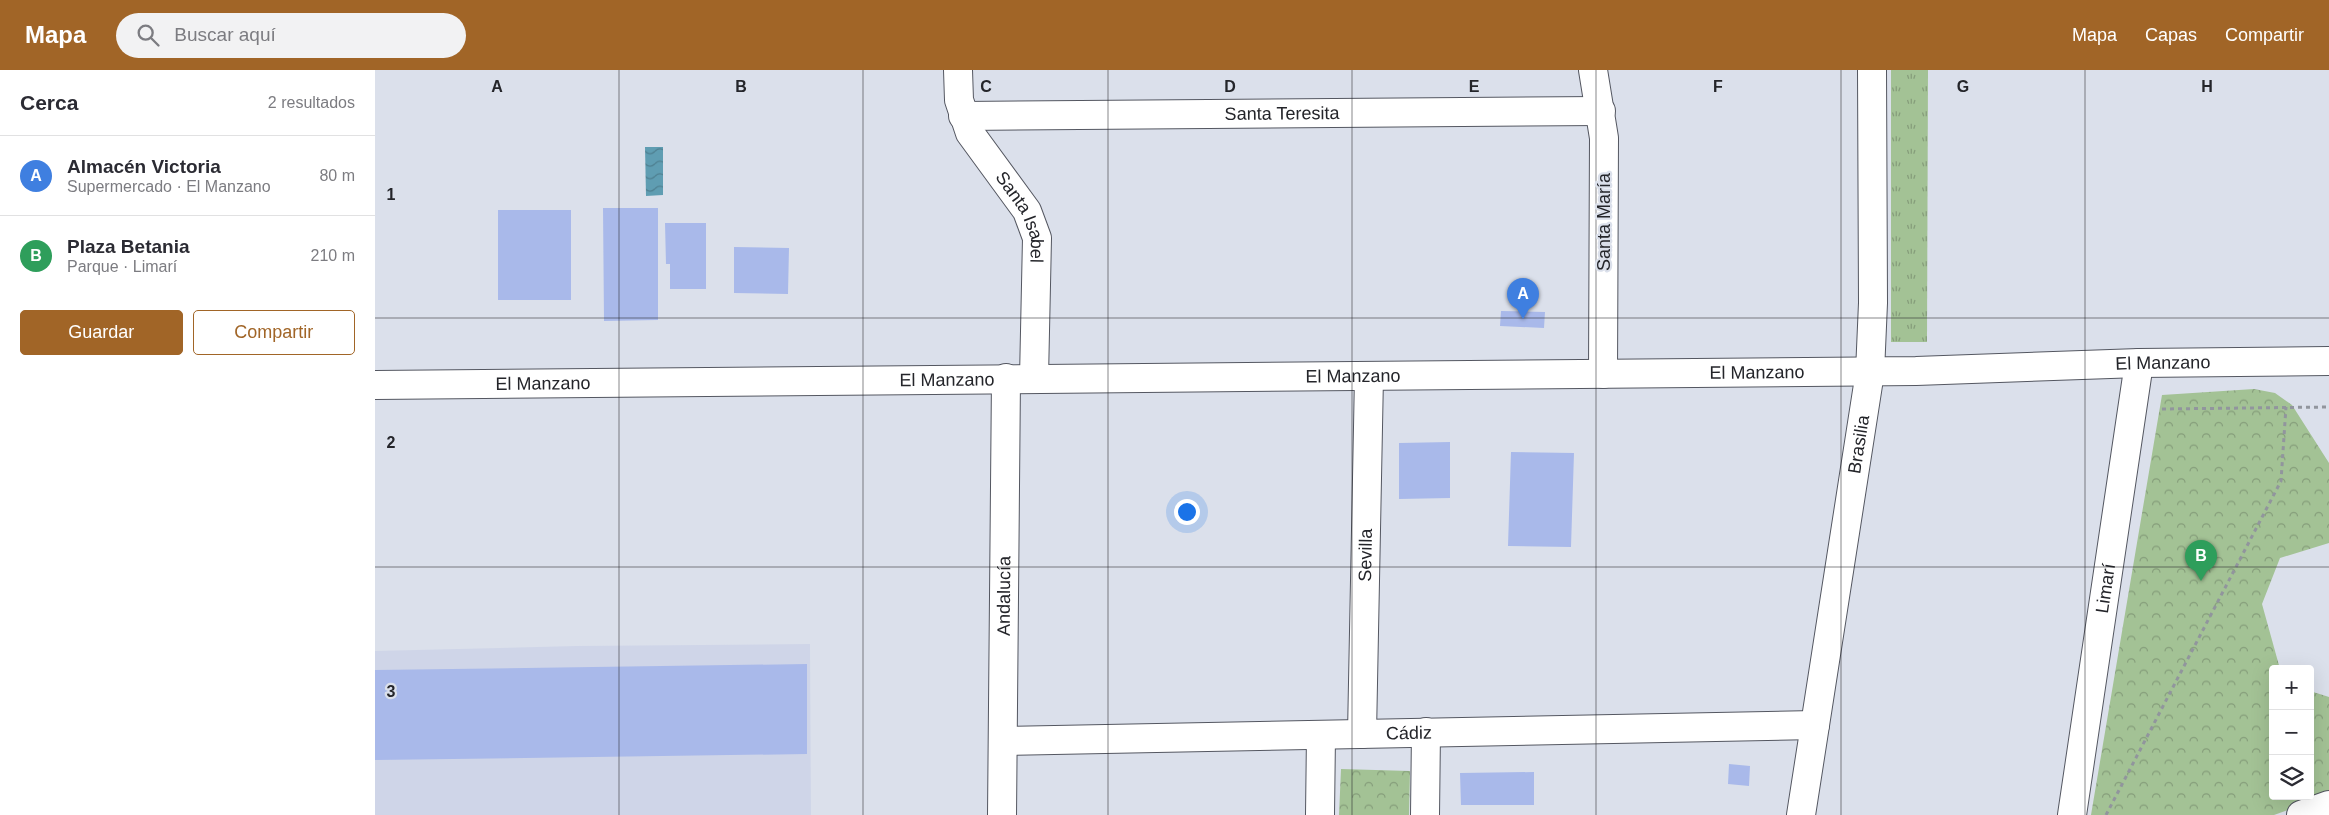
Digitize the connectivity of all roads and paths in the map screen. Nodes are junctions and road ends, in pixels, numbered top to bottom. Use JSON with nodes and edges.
{"nodes":[{"id":1,"x":958,"y":70,"type":"edge"},
{"id":2,"x":1593,"y":70,"type":"edge"},
{"id":3,"x":1872,"y":70,"type":"edge"},
{"id":4,"x":1601,"y":111,"type":"junction"},
{"id":5,"x":963,"y":116,"type":"junction"},
{"id":6,"x":2329,"y":361,"type":"edge"},
{"id":7,"x":2139,"y":363,"type":"junction"},
{"id":8,"x":1870,"y":372,"type":"junction"},
{"id":9,"x":1603,"y":374,"type":"junction"},
{"id":10,"x":1369,"y":376,"type":"junction"},
{"id":11,"x":1007,"y":378,"type":"junction"},
{"id":12,"x":1034,"y":378,"type":"junction"},
{"id":13,"x":375,"y":385,"type":"edge"},
{"id":14,"x":2286,"y":407,"type":"junction"},
{"id":15,"x":2329,"y":407,"type":"edge"},
{"id":16,"x":2133,"y":409,"type":"junction"},
{"id":17,"x":1815,"y":725,"type":"junction"},
{"id":18,"x":1426,"y":732,"type":"junction"},
{"id":19,"x":1362,"y":734,"type":"junction"},
{"id":20,"x":1321,"y":735,"type":"junction"},
{"id":21,"x":1003,"y":742,"type":"junction"},
{"id":22,"x":2329,"y":804,"type":"edge"},
{"id":23,"x":1002,"y":815,"type":"edge"},
{"id":24,"x":1320,"y":815,"type":"edge"},
{"id":25,"x":1425,"y":815,"type":"edge"},
{"id":26,"x":1801,"y":815,"type":"edge"},
{"id":27,"x":2072,"y":815,"type":"edge"},
{"id":28,"x":2106,"y":815,"type":"edge"},
{"id":29,"x":2301,"y":815,"type":"edge"}],
"edges":[{"from":1,"to":5,"type":"street","name":"Santa Isabel"},
{"from":2,"to":4,"type":"street","name":"Santa María"},
{"from":3,"to":8,"type":"street","name":"Brasilia"},
{"from":4,"to":5,"type":"street","name":"Santa Teresita"},
{"from":4,"to":9,"type":"street","name":"Santa María"},
{"from":5,"to":12,"type":"street","name":"Santa Isabel"},
{"from":6,"to":7,"type":"street","name":"El Manzano"},
{"from":7,"to":8,"type":"street","name":"El Manzano"},
{"from":7,"to":16,"type":"street","name":"Limarí"},
{"from":8,"to":9,"type":"street","name":"El Manzano"},
{"from":8,"to":17,"type":"street","name":"Brasilia"},
{"from":9,"to":10,"type":"street","name":"El Manzano"},
{"from":10,"to":12,"type":"street","name":"El Manzano"},
{"from":10,"to":19,"type":"street","name":"Sevilla"},
{"from":11,"to":12,"type":"street","name":"El Manzano"},
{"from":11,"to":13,"type":"street","name":"El Manzano"},
{"from":11,"to":21,"type":"street","name":"Andalucía"},
{"from":14,"to":15,"type":"path"},
{"from":14,"to":16,"type":"path"},
{"from":14,"to":28,"type":"path"},
{"from":16,"to":27,"type":"street","name":"Limarí"},
{"from":17,"to":18,"type":"street","name":"Cádiz"},
{"from":17,"to":26,"type":"street","name":"Brasilia"},
{"from":18,"to":19,"type":"street","name":"Cádiz"},
{"from":18,"to":25,"type":"street"},
{"from":19,"to":20,"type":"street","name":"Cádiz"},
{"from":20,"to":21,"type":"street","name":"Cádiz"},
{"from":20,"to":24,"type":"street"},
{"from":21,"to":23,"type":"street","name":"Andalucía"},
{"from":22,"to":29,"type":"street"}]}
